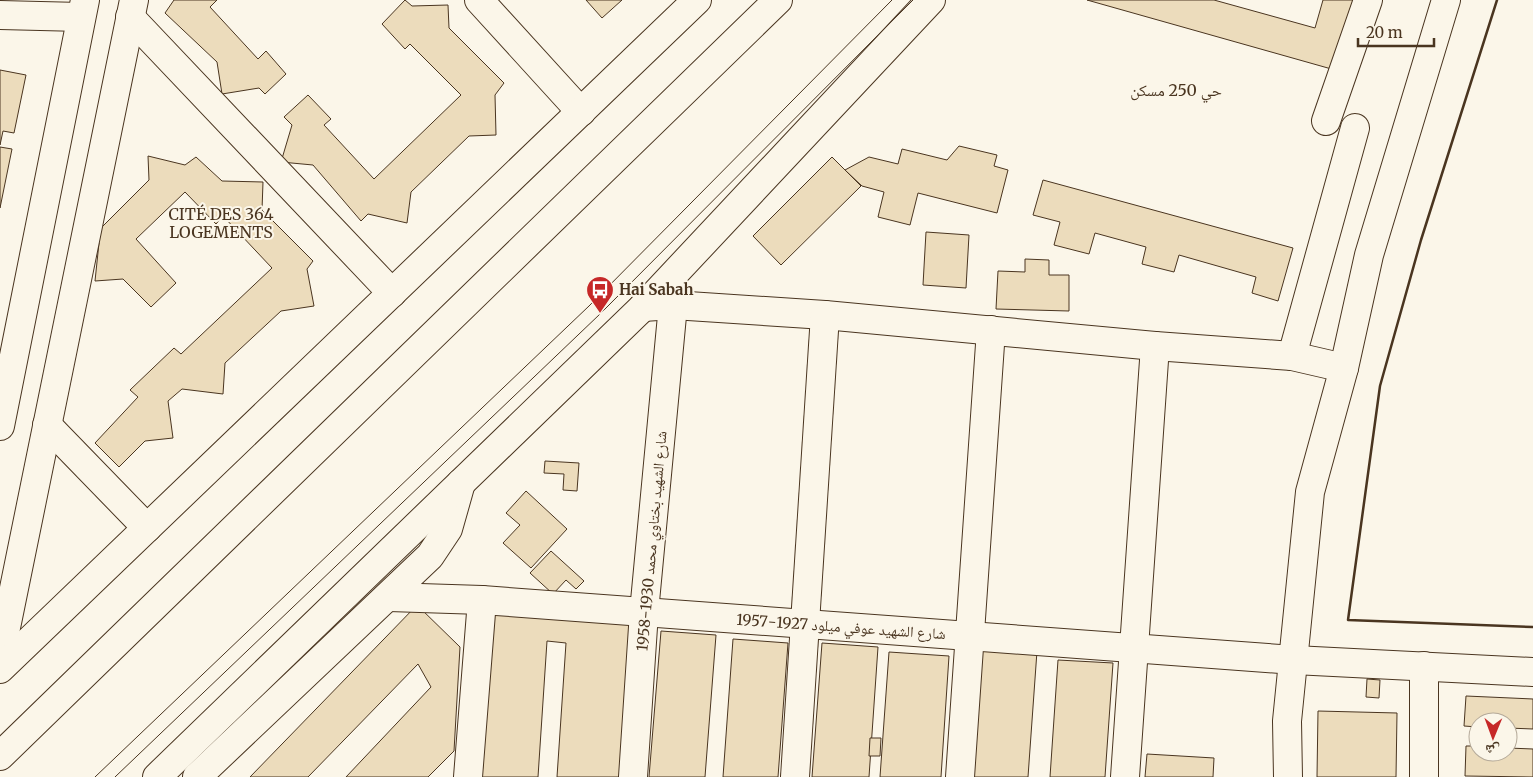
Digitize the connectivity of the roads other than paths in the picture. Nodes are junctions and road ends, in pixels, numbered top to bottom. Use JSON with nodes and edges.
{"nodes":[{"id":1,"x":479,"y":0,"type":"edge"},
{"id":2,"x":698,"y":0,"type":"edge"},
{"id":3,"x":778,"y":0,"type":"edge"},
{"id":4,"x":931,"y":0,"type":"edge"},
{"id":5,"x":1368,"y":0,"type":"edge"},
{"id":6,"x":1446,"y":0,"type":"edge"},
{"id":7,"x":83,"y":8,"type":"edge"},
{"id":8,"x":132,"y":8,"type":"edge"},
{"id":9,"x":0,"y":15,"type":"edge"},
{"id":10,"x":581,"y":112,"type":"junction"},
{"id":11,"x":1326,"y":121,"type":"dead end"},
{"id":12,"x":1355,"y":128,"type":"dead end"},
{"id":13,"x":392,"y":293,"type":"junction"},
{"id":14,"x":673,"y":305,"type":"junction"},
{"id":15,"x":644,"y":307,"type":"junction"},
{"id":16,"x":825,"y":315,"type":"junction"},
{"id":17,"x":991,"y":330,"type":"junction"},
{"id":18,"x":1155,"y":346,"type":"junction"},
{"id":19,"x":1292,"y":356,"type":"junction"},
{"id":20,"x":6,"y":360,"type":"edge"},
{"id":21,"x":1344,"y":368,"type":"junction"},
{"id":22,"x":47,"y":425,"type":"junction"},
{"id":23,"x":0,"y":426,"type":"edge"},
{"id":24,"x":462,"y":483,"type":"junction"},
{"id":25,"x":147,"y":528,"type":"junction"},
{"id":26,"x":389,"y":597,"type":"junction"},
{"id":27,"x":482,"y":600,"type":"junction"},
{"id":28,"x":644,"y":612,"type":"junction"},
{"id":29,"x":806,"y":624,"type":"junction"},
{"id":30,"x":970,"y":636,"type":"junction"},
{"id":31,"x":1134,"y":648,"type":"junction"},
{"id":32,"x":0,"y":657,"type":"edge"},
{"id":33,"x":1294,"y":660,"type":"junction"},
{"id":34,"x":1424,"y":666,"type":"junction"},
{"id":35,"x":0,"y":669,"type":"edge"},
{"id":36,"x":1533,"y":672,"type":"edge"},
{"id":37,"x":0,"y":756,"type":"edge"},
{"id":38,"x":463,"y":771,"type":"edge"},
{"id":39,"x":157,"y":777,"type":"edge"},
{"id":40,"x":197,"y":777,"type":"edge"},
{"id":41,"x":633,"y":777,"type":"edge"},
{"id":42,"x":795,"y":777,"type":"edge"},
{"id":43,"x":960,"y":777,"type":"edge"},
{"id":44,"x":1125,"y":777,"type":"edge"},
{"id":45,"x":1288,"y":777,"type":"edge"},
{"id":46,"x":1424,"y":777,"type":"edge"}],
"edges":[{"from":1,"to":10,"type":"street"},
{"from":2,"to":10,"type":"street"},
{"from":3,"to":37,"type":"street"},
{"from":4,"to":15,"type":"street"},
{"from":5,"to":11,"type":"street"},
{"from":6,"to":21,"type":"street"},
{"from":7,"to":9,"type":"street"},
{"from":7,"to":20,"type":"street"},
{"from":8,"to":13,"type":"street"},
{"from":8,"to":22,"type":"street"},
{"from":10,"to":13,"type":"street"},
{"from":12,"to":19,"type":"street"},
{"from":13,"to":25,"type":"street"},
{"from":14,"to":15,"type":"street"},
{"from":14,"to":16,"type":"street"},
{"from":14,"to":28,"type":"street","name":"شارع الشهيد بختاوي محمد 1930-1958"},
{"from":15,"to":24,"type":"street"},
{"from":16,"to":17,"type":"street"},
{"from":16,"to":29,"type":"street"},
{"from":17,"to":18,"type":"street"},
{"from":17,"to":30,"type":"street"},
{"from":18,"to":19,"type":"street"},
{"from":18,"to":31,"type":"street"},
{"from":19,"to":21,"type":"street"},
{"from":20,"to":23,"type":"street"},
{"from":21,"to":33,"type":"street"},
{"from":22,"to":25,"type":"street"},
{"from":22,"to":32,"type":"street"},
{"from":24,"to":26,"type":"street"},
{"from":24,"to":39,"type":"street"},
{"from":25,"to":35,"type":"street"},
{"from":26,"to":27,"type":"street","name":"شارع الشهيد عوفي ميلود 1927-1957"},
{"from":26,"to":40,"type":"street"},
{"from":27,"to":28,"type":"street","name":"شارع الشهيد عوفي ميلود 1927-1957"},
{"from":27,"to":38,"type":"street"},
{"from":28,"to":29,"type":"street","name":"شارع الشهيد عوفي ميلود 1927-1957"},
{"from":28,"to":41,"type":"street","name":"شارع الشهيد بختاوي محمد 1930-1958"},
{"from":29,"to":30,"type":"street","name":"شارع الشهيد عوفي ميلود 1927-1957"},
{"from":29,"to":42,"type":"street"},
{"from":30,"to":31,"type":"street","name":"شارع الشهيد عوفي ميلود 1927-1957"},
{"from":30,"to":43,"type":"street"},
{"from":31,"to":33,"type":"street","name":"شارع الشهيد عوفي ميلود 1927-1957"},
{"from":31,"to":44,"type":"street"},
{"from":33,"to":34,"type":"street","name":"شارع الشهيد عوفي ميلود 1927-1957"},
{"from":33,"to":45,"type":"street"},
{"from":34,"to":36,"type":"street","name":"شارع الشهيد عوفي ميلود 1927-1957"},
{"from":34,"to":46,"type":"street"}]}
